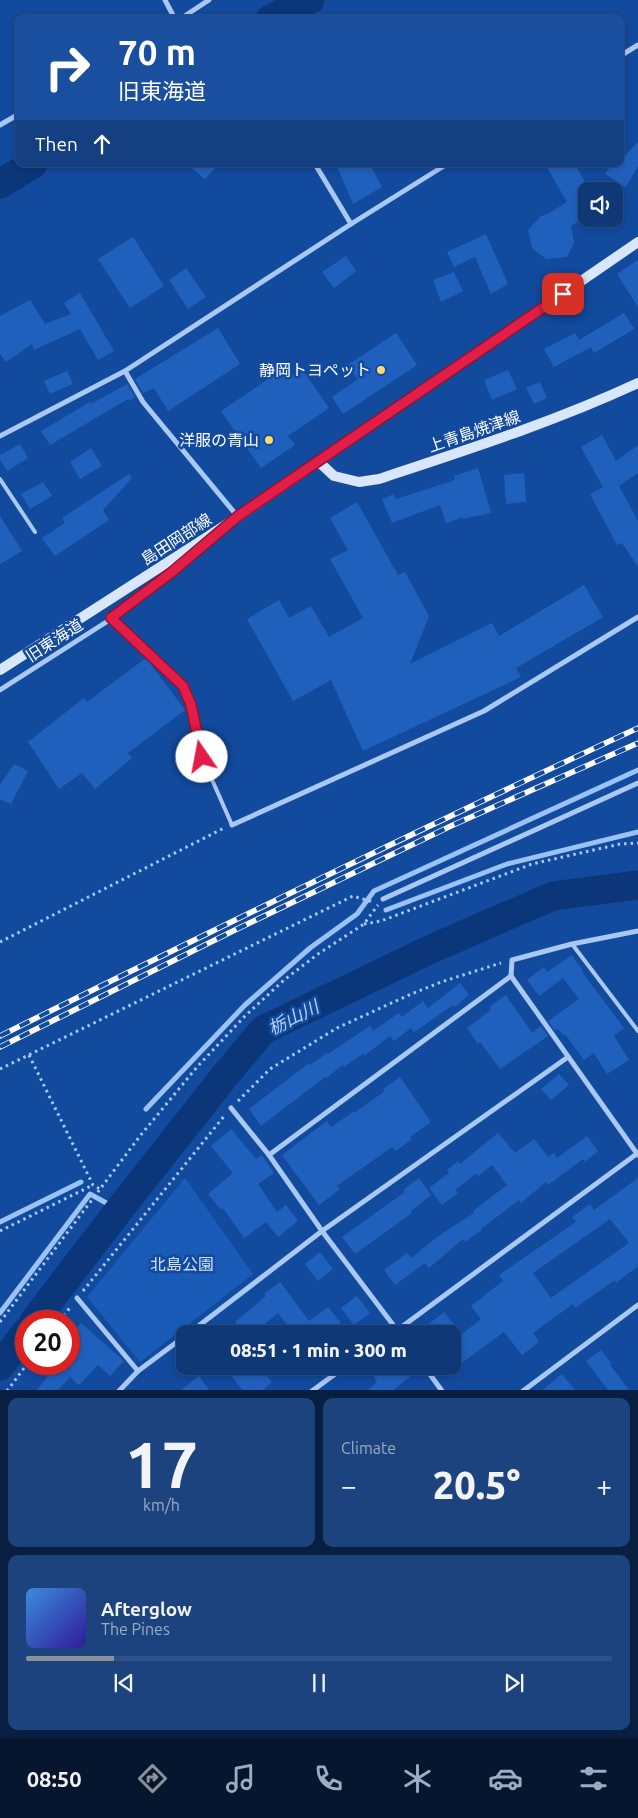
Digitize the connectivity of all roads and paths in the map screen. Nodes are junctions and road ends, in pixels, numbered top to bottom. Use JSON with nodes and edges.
{"nodes":[{"id":1,"x":165,"y":0,"type":"edge"},
{"id":2,"x":209,"y":0,"type":"edge"},
{"id":3,"x":173,"y":15,"type":"edge"},
{"id":4,"x":186,"y":15,"type":"edge"},
{"id":5,"x":638,"y":45,"type":"edge"},
{"id":6,"x":624,"y":54,"type":"edge"},
{"id":7,"x":15,"y":116,"type":"edge"},
{"id":8,"x":0,"y":125,"type":"edge"},
{"id":9,"x":317,"y":167,"type":"edge"},
{"id":10,"x":442,"y":167,"type":"edge"},
{"id":11,"x":351,"y":224,"type":"junction"},
{"id":12,"x":638,"y":242,"type":"edge"},
{"id":13,"x":125,"y":371,"type":"junction"},
{"id":14,"x":638,"y":383,"type":"edge"},
{"id":15,"x":0,"y":436,"type":"edge"},
{"id":16,"x":319,"y":462,"type":"junction"},
{"id":17,"x":0,"y":479,"type":"edge"},
{"id":18,"x":238,"y":516,"type":"junction"},
{"id":19,"x":35,"y":532,"type":"dead end"},
{"id":20,"x":638,"y":617,"type":"edge"},
{"id":21,"x":111,"y":618,"type":"junction"},
{"id":22,"x":0,"y":670,"type":"edge"},
{"id":23,"x":0,"y":690,"type":"edge"},
{"id":24,"x":638,"y":783,"type":"edge"},
{"id":25,"x":232,"y":825,"type":"junction"},
{"id":26,"x":638,"y":843,"type":"edge"},
{"id":27,"x":383,"y":899,"type":"joint"},
{"id":28,"x":379,"y":904,"type":"junction"},
{"id":29,"x":364,"y":924,"type":"junction"},
{"id":30,"x":638,"y":931,"type":"edge"},
{"id":31,"x":0,"y":942,"type":"edge"},
{"id":32,"x":572,"y":944,"type":"junction"},
{"id":33,"x":512,"y":960,"type":"junction"},
{"id":34,"x":511,"y":976,"type":"junction"},
{"id":35,"x":638,"y":1031,"type":"edge"},
{"id":36,"x":29,"y":1055,"type":"junction"},
{"id":37,"x":568,"y":1057,"type":"junction"},
{"id":38,"x":0,"y":1069,"type":"edge"},
{"id":39,"x":230,"y":1108,"type":"junction"},
{"id":40,"x":638,"y":1154,"type":"edge"},
{"id":41,"x":269,"y":1155,"type":"junction"},
{"id":42,"x":93,"y":1185,"type":"junction"},
{"id":43,"x":100,"y":1189,"type":"junction"},
{"id":44,"x":0,"y":1231,"type":"edge"},
{"id":45,"x":322,"y":1231,"type":"junction"},
{"id":46,"x":77,"y":1298,"type":"junction"},
{"id":47,"x":638,"y":1305,"type":"edge"},
{"id":48,"x":68,"y":1310,"type":"edge"},
{"id":49,"x":0,"y":1322,"type":"edge"},
{"id":50,"x":199,"y":1325,"type":"edge"},
{"id":51,"x":393,"y":1325,"type":"edge"},
{"id":52,"x":407,"y":1325,"type":"edge"},
{"id":53,"x":176,"y":1342,"type":"edge"},
{"id":54,"x":138,"y":1371,"type":"junction"},
{"id":55,"x":19,"y":1375,"type":"edge"},
{"id":56,"x":333,"y":1375,"type":"edge"},
{"id":57,"x":431,"y":1375,"type":"edge"},
{"id":58,"x":7,"y":1390,"type":"edge"},
{"id":59,"x":119,"y":1390,"type":"edge"},
{"id":60,"x":312,"y":1390,"type":"edge"},
{"id":61,"x":442,"y":1390,"type":"edge"},
{"id":62,"x":524,"y":1390,"type":"edge"}],
"edges":[{"from":1,"to":3,"type":"street"},
{"from":2,"to":4,"type":"street"},
{"from":5,"to":6,"type":"street"},
{"from":7,"to":8,"type":"street"},
{"from":9,"to":11,"type":"street"},
{"from":10,"to":11,"type":"street"},
{"from":11,"to":13,"type":"street"},
{"from":12,"to":16,"type":"main road","name":"島田岡部線"},
{"from":13,"to":15,"type":"street"},
{"from":13,"to":18,"type":"street"},
{"from":14,"to":16,"type":"main road","name":"上青島焼津線"},
{"from":16,"to":18,"type":"main road","name":"島田岡部線"},
{"from":17,"to":19,"type":"lane"},
{"from":18,"to":21,"type":"street","name":"旧東海道"},
{"from":18,"to":22,"type":"main road","name":"島田岡部線"},
{"from":20,"to":25,"type":"street"},
{"from":21,"to":23,"type":"street","name":"旧東海道"},
{"from":21,"to":25,"type":"lane"},
{"from":24,"to":27,"type":"street"},
{"from":25,"to":31,"type":"path"},
{"from":26,"to":29,"type":"path"},
{"from":27,"to":28,"type":"path"},
{"from":28,"to":29,"type":"path"},
{"from":28,"to":36,"type":"path"},
{"from":29,"to":43,"type":"path"},
{"from":30,"to":32,"type":"street"},
{"from":32,"to":33,"type":"street"},
{"from":32,"to":35,"type":"lane"},
{"from":33,"to":34,"type":"street"},
{"from":33,"to":39,"type":"path"},
{"from":34,"to":37,"type":"street"},
{"from":34,"to":41,"type":"street"},
{"from":36,"to":38,"type":"path"},
{"from":36,"to":42,"type":"path"},
{"from":37,"to":40,"type":"street"},
{"from":37,"to":45,"type":"street"},
{"from":39,"to":41,"type":"street"},
{"from":39,"to":46,"type":"path"},
{"from":40,"to":52,"type":"street"},
{"from":41,"to":45,"type":"street"},
{"from":42,"to":43,"type":"path"},
{"from":42,"to":44,"type":"path"},
{"from":43,"to":49,"type":"path"},
{"from":45,"to":50,"type":"street"},
{"from":45,"to":51,"type":"street"},
{"from":46,"to":48,"type":"path"},
{"from":46,"to":54,"type":"street"},
{"from":47,"to":62,"type":"street"},
{"from":53,"to":54,"type":"street"},
{"from":54,"to":59,"type":"street"},
{"from":55,"to":58,"type":"path"},
{"from":56,"to":60,"type":"street"},
{"from":57,"to":61,"type":"street"}]}
